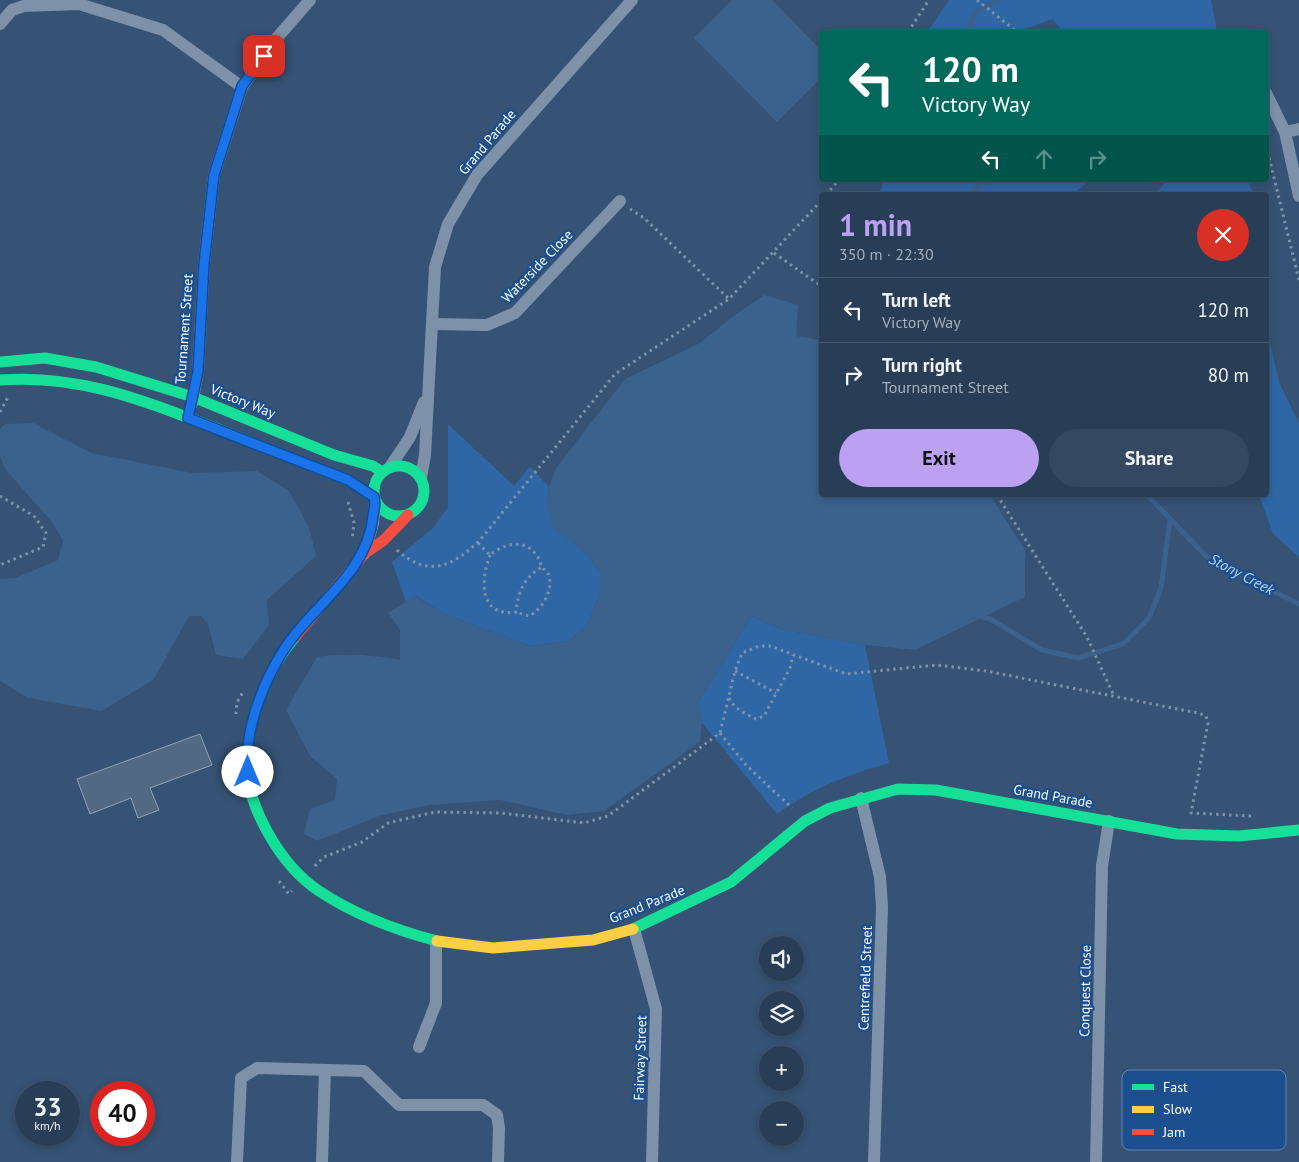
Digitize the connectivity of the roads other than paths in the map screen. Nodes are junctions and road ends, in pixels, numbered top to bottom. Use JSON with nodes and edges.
{"nodes":[{"id":1,"x":310,"y":0,"type":"edge"},
{"id":2,"x":632,"y":0,"type":"edge"},
{"id":3,"x":0,"y":24,"type":"edge"},
{"id":4,"x":242,"y":86,"type":"junction"},
{"id":5,"x":1269,"y":99,"type":"edge"},
{"id":6,"x":1299,"y":129,"type":"edge"},
{"id":7,"x":1285,"y":132,"type":"junction"},
{"id":8,"x":1299,"y":196,"type":"edge"},
{"id":9,"x":620,"y":201,"type":"road end"},
{"id":10,"x":432,"y":324,"type":"junction"},
{"id":11,"x":0,"y":362,"type":"edge"},
{"id":12,"x":0,"y":380,"type":"edge"},
{"id":13,"x":427,"y":395,"type":"junction"},
{"id":14,"x":193,"y":397,"type":"junction"},
{"id":15,"x":188,"y":418,"type":"junction"},
{"id":16,"x":386,"y":470,"type":"junction"},
{"id":17,"x":421,"y":478,"type":"junction"},
{"id":18,"x":375,"y":499,"type":"junction"},
{"id":19,"x":408,"y":515,"type":"junction"},
{"id":20,"x":364,"y":554,"type":"junction"},
{"id":21,"x":861,"y":798,"type":"junction"},
{"id":22,"x":1109,"y":821,"type":"junction"},
{"id":23,"x":1299,"y":830,"type":"edge"},
{"id":24,"x":634,"y":929,"type":"junction"},
{"id":25,"x":436,"y":941,"type":"junction"},
{"id":26,"x":419,"y":1047,"type":"dead end"},
{"id":27,"x":325,"y":1070,"type":"junction"},
{"id":28,"x":237,"y":1162,"type":"edge"},
{"id":29,"x":322,"y":1162,"type":"edge"},
{"id":30,"x":498,"y":1162,"type":"edge"},
{"id":31,"x":652,"y":1162,"type":"edge"},
{"id":32,"x":874,"y":1162,"type":"edge"},
{"id":33,"x":1096,"y":1162,"type":"edge"}],
"edges":[{"from":1,"to":4,"type":"street","name":"Tournament Street"},
{"from":2,"to":10,"type":"street","name":"Grand Parade"},
{"from":3,"to":4,"type":"street"},
{"from":4,"to":14,"type":"street","name":"Tournament Street"},
{"from":5,"to":7,"type":"street"},
{"from":6,"to":7,"type":"street"},
{"from":7,"to":8,"type":"street"},
{"from":9,"to":10,"type":"street","name":"Waterside Close"},
{"from":10,"to":13,"type":"street","name":"Grand Parade"},
{"from":11,"to":14,"type":"street","name":"Victory Way"},
{"from":12,"to":15,"type":"street"},
{"from":13,"to":16,"type":"street","name":"Grand Parade"},
{"from":13,"to":17,"type":"street","name":"Grand Parade"},
{"from":14,"to":15,"type":"street","name":"Tournament Street"},
{"from":14,"to":16,"type":"street","name":"Victory Way"},
{"from":15,"to":18,"type":"street"},
{"from":16,"to":17,"type":"street"},
{"from":16,"to":18,"type":"street"},
{"from":17,"to":19,"type":"street"},
{"from":18,"to":19,"type":"street"},
{"from":18,"to":20,"type":"street","name":"Grand Parade"},
{"from":19,"to":20,"type":"street","name":"Grand Parade"},
{"from":20,"to":25,"type":"street","name":"Grand Parade"},
{"from":21,"to":22,"type":"street","name":"Grand Parade"},
{"from":21,"to":24,"type":"street","name":"Grand Parade"},
{"from":21,"to":32,"type":"street","name":"Centrefield Street"},
{"from":22,"to":23,"type":"street","name":"Grand Parade"},
{"from":22,"to":33,"type":"street","name":"Conquest Close"},
{"from":24,"to":25,"type":"street","name":"Grand Parade"},
{"from":24,"to":31,"type":"street","name":"Fairway Street"},
{"from":25,"to":26,"type":"street"},
{"from":27,"to":28,"type":"street"},
{"from":27,"to":29,"type":"street"},
{"from":27,"to":30,"type":"street"}]}
